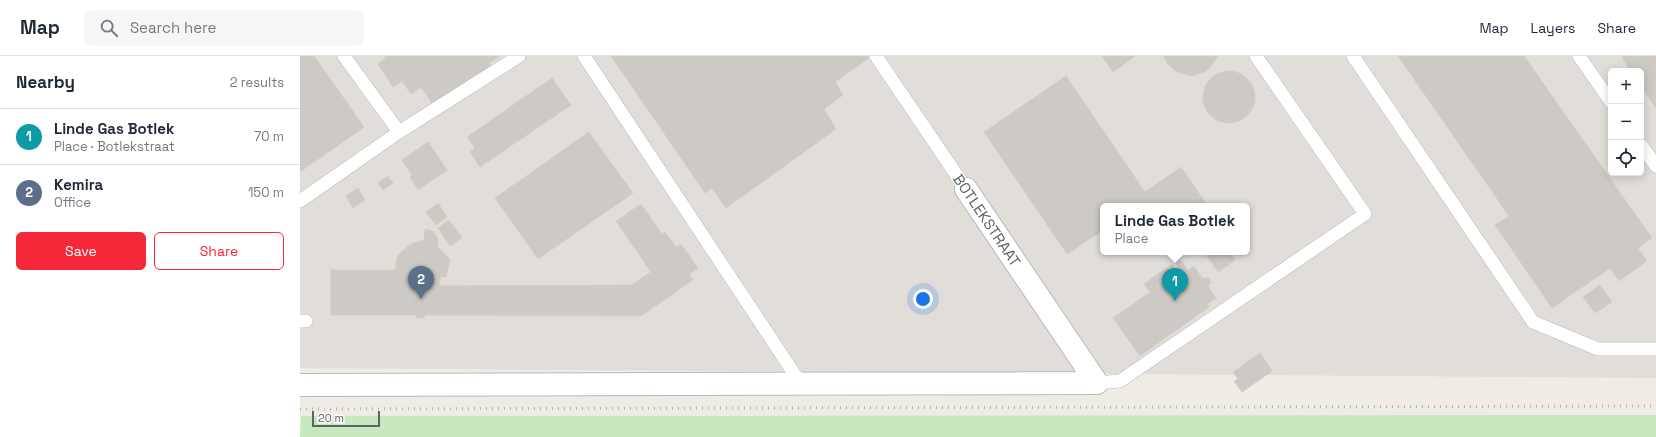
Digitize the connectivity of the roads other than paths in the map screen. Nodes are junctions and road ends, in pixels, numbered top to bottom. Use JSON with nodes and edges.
{"nodes":[{"id":1,"x":344,"y":56,"type":"edge"},
{"id":2,"x":519,"y":56,"type":"edge"},
{"id":3,"x":584,"y":56,"type":"edge"},
{"id":4,"x":876,"y":56,"type":"edge"},
{"id":5,"x":1256,"y":56,"type":"edge"},
{"id":6,"x":1352,"y":56,"type":"edge"},
{"id":7,"x":1579,"y":56,"type":"edge"},
{"id":8,"x":1608,"y":98,"type":"edge"},
{"id":9,"x":398,"y":132,"type":"junction"},
{"id":10,"x":1644,"y":149,"type":"edge"},
{"id":11,"x":1656,"y":166,"type":"edge"},
{"id":12,"x":966,"y":189,"type":"joint"},
{"id":13,"x":300,"y":201,"type":"edge"},
{"id":14,"x":1656,"y":349,"type":"edge"},
{"id":15,"x":1097,"y":383,"type":"junction"},
{"id":16,"x":801,"y":384,"type":"junction"},
{"id":17,"x":300,"y":385,"type":"edge"}],
"edges":[{"from":1,"to":9,"type":"lane"},
{"from":2,"to":9,"type":"lane"},
{"from":3,"to":16,"type":"lane"},
{"from":4,"to":12,"type":"lane","name":"BOTLEKSTRAAT"},
{"from":5,"to":15,"type":"lane"},
{"from":6,"to":14,"type":"lane"},
{"from":7,"to":8,"type":"lane"},
{"from":9,"to":13,"type":"lane"},
{"from":10,"to":11,"type":"lane"},
{"from":12,"to":15,"type":"street","name":"BOTLEKSTRAAT"},
{"from":15,"to":16,"type":"street"},
{"from":16,"to":17,"type":"street"}]}
